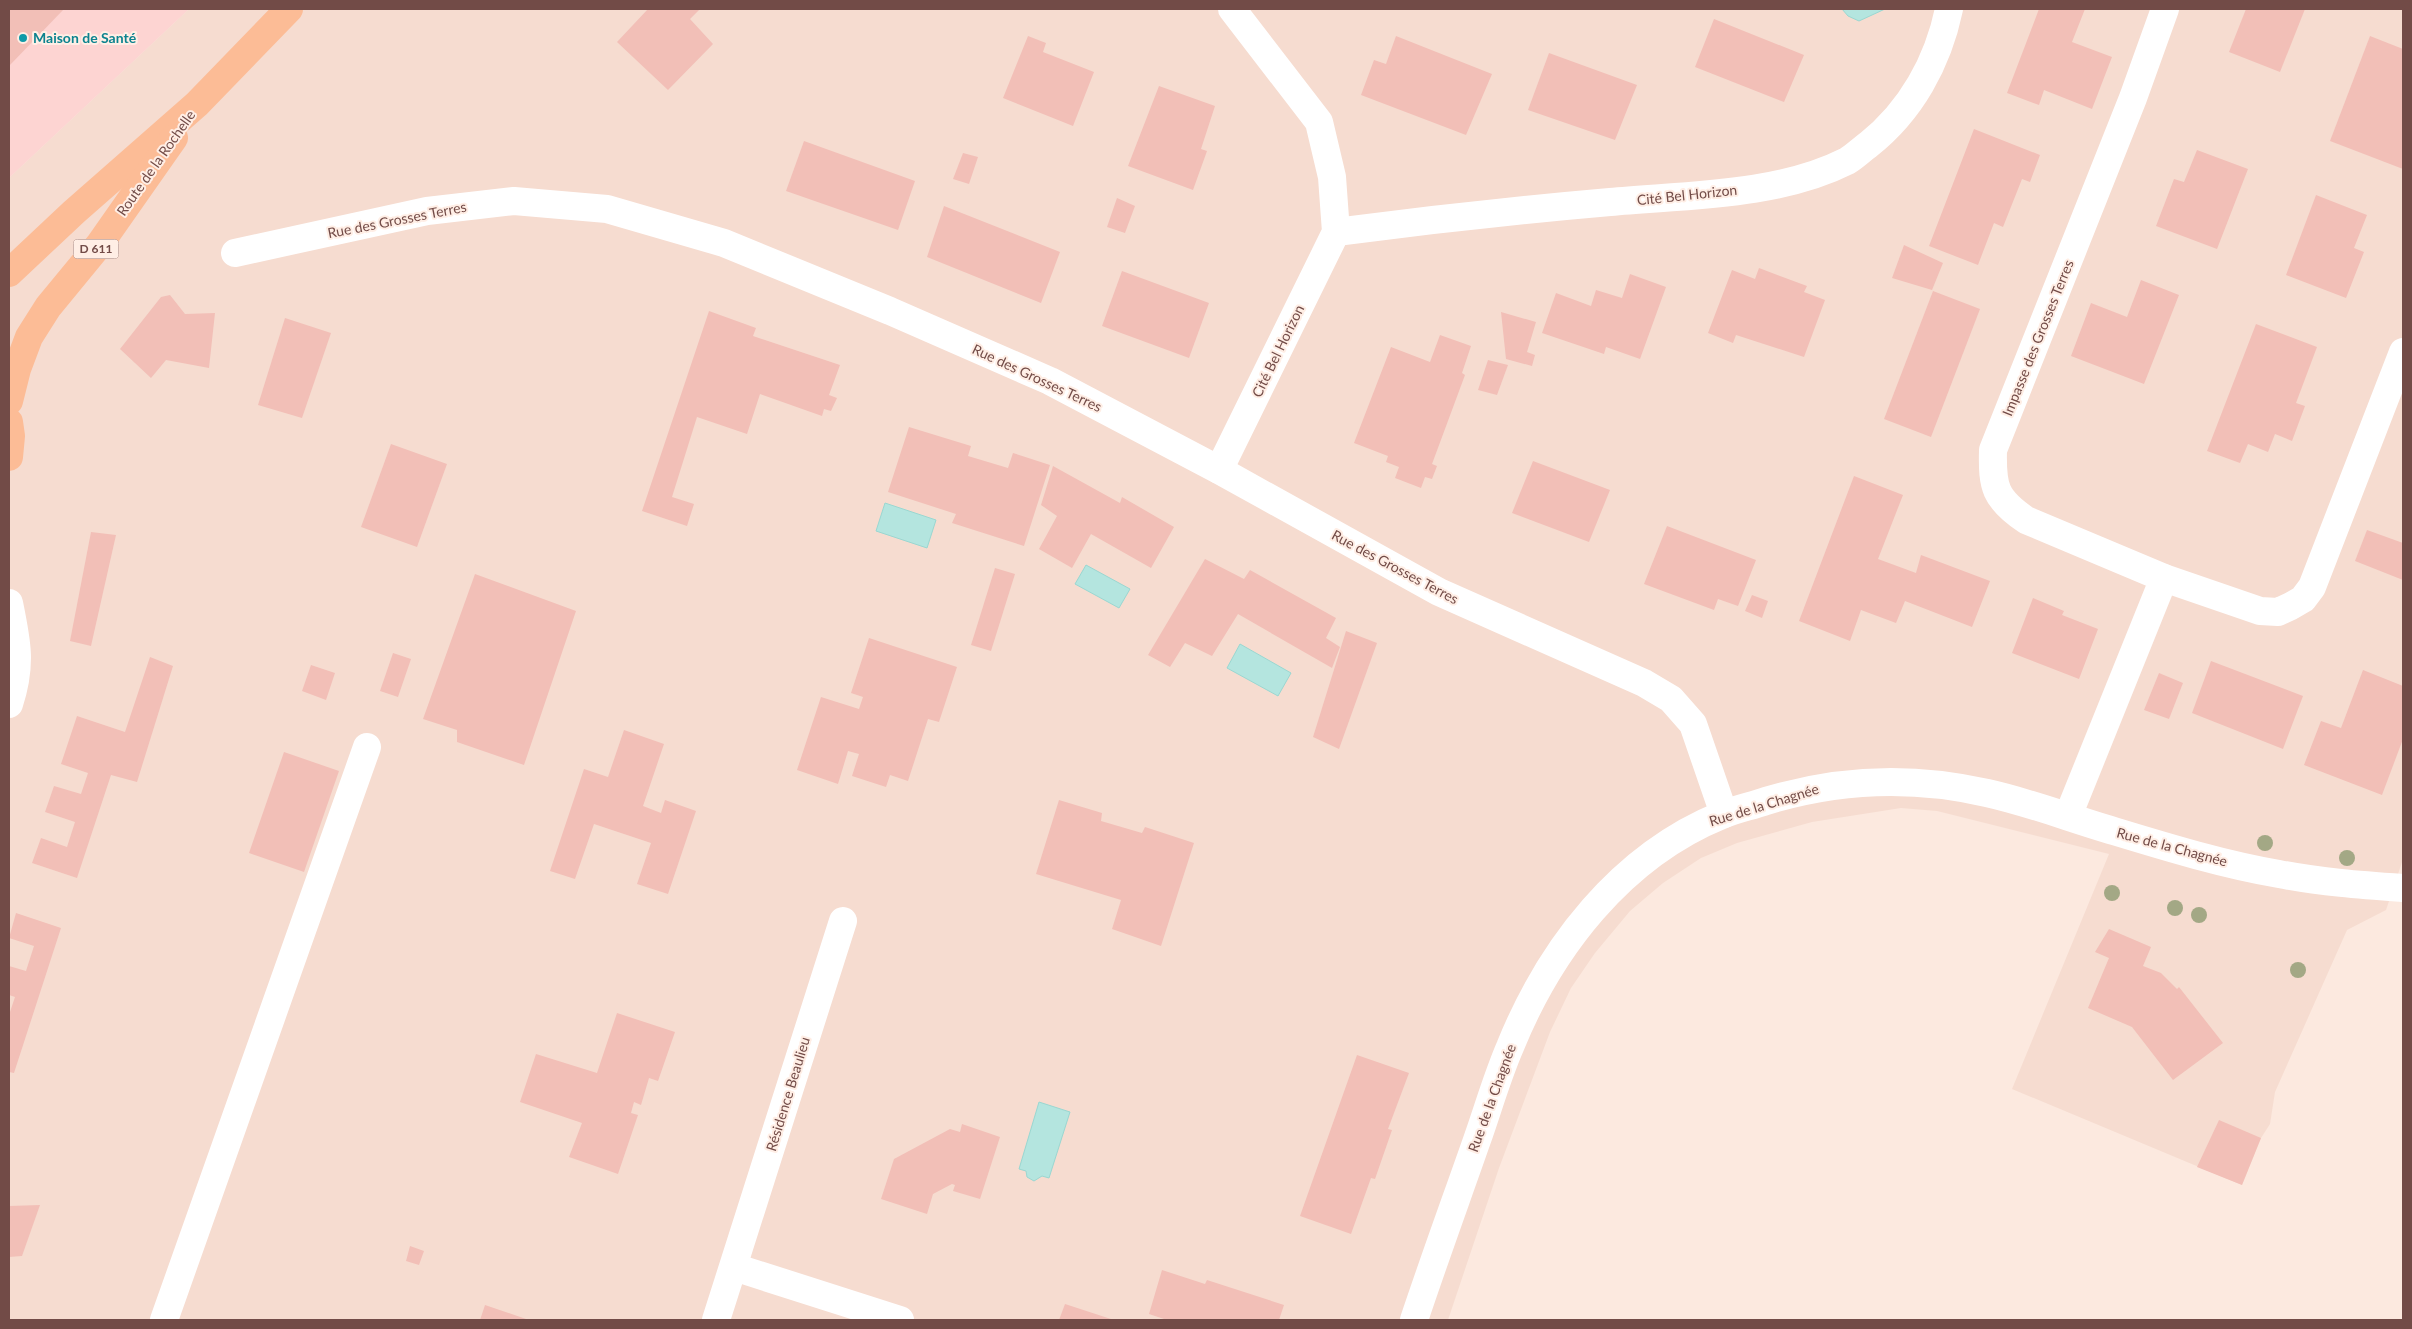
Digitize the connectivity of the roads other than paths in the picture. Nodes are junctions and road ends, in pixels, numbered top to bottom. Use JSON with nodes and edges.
{"nodes":[{"id":1,"x":289,"y":9,"type":"edge"},
{"id":2,"x":1232,"y":9,"type":"edge"},
{"id":3,"x":1950,"y":9,"type":"edge"},
{"id":4,"x":2166,"y":9,"type":"edge"},
{"id":5,"x":197,"y":104,"type":"junction"},
{"id":6,"x":1336,"y":232,"type":"junction"},
{"id":7,"x":235,"y":253,"type":"dead end"},
{"id":8,"x":9,"y":273,"type":"edge"},
{"id":9,"x":2403,"y":352,"type":"edge"},
{"id":10,"x":9,"y":400,"type":"edge"},
{"id":11,"x":9,"y":422,"type":"edge"},
{"id":12,"x":9,"y":457,"type":"edge"},
{"id":13,"x":1219,"y":470,"type":"junction"},
{"id":14,"x":2164,"y":578,"type":"junction"},
{"id":15,"x":9,"y":603,"type":"edge"},
{"id":16,"x":14,"y":643,"type":"edge"},
{"id":17,"x":9,"y":704,"type":"edge"},
{"id":18,"x":367,"y":747,"type":"dead end"},
{"id":19,"x":1724,"y":814,"type":"junction"},
{"id":20,"x":2068,"y":816,"type":"junction"},
{"id":21,"x":2403,"y":888,"type":"edge"},
{"id":22,"x":843,"y":921,"type":"dead end"},
{"id":23,"x":734,"y":1267,"type":"junction"},
{"id":24,"x":164,"y":1320,"type":"edge"},
{"id":25,"x":716,"y":1320,"type":"edge"},
{"id":26,"x":900,"y":1320,"type":"edge"},
{"id":27,"x":1414,"y":1320,"type":"edge"}],
"edges":[{"from":1,"to":5,"type":"main road","name":"Route de la Rochelle","number":"D 611"},
{"from":2,"to":6,"type":"street"},
{"from":3,"to":6,"type":"street","name":"Cité Bel Horizon"},
{"from":4,"to":14,"type":"street","name":"Impasse des Grosses Terres"},
{"from":5,"to":8,"type":"main road","name":"Route de la Rochelle","number":"D 611"},
{"from":5,"to":10,"type":"main road","name":"Route de la Rochelle","number":"D 611"},
{"from":6,"to":13,"type":"street","name":"Cité Bel Horizon"},
{"from":7,"to":13,"type":"street","name":"Rue des Grosses Terres"},
{"from":9,"to":14,"type":"street","name":"Impasse des Grosses Terres"},
{"from":11,"to":12,"type":"main road"},
{"from":13,"to":19,"type":"street","name":"Rue des Grosses Terres"},
{"from":14,"to":20,"type":"street"},
{"from":15,"to":16,"type":"street"},
{"from":16,"to":17,"type":"street"},
{"from":18,"to":24,"type":"street"},
{"from":19,"to":20,"type":"street","name":"Rue de la Chagnée"},
{"from":19,"to":27,"type":"street","name":"Rue de la Chagnée"},
{"from":20,"to":21,"type":"street","name":"Rue de la Chagnée"},
{"from":22,"to":23,"type":"street","name":"Résidence Beaulieu"},
{"from":23,"to":25,"type":"street","name":"Résidence Beaulieu"},
{"from":23,"to":26,"type":"street"}]}
